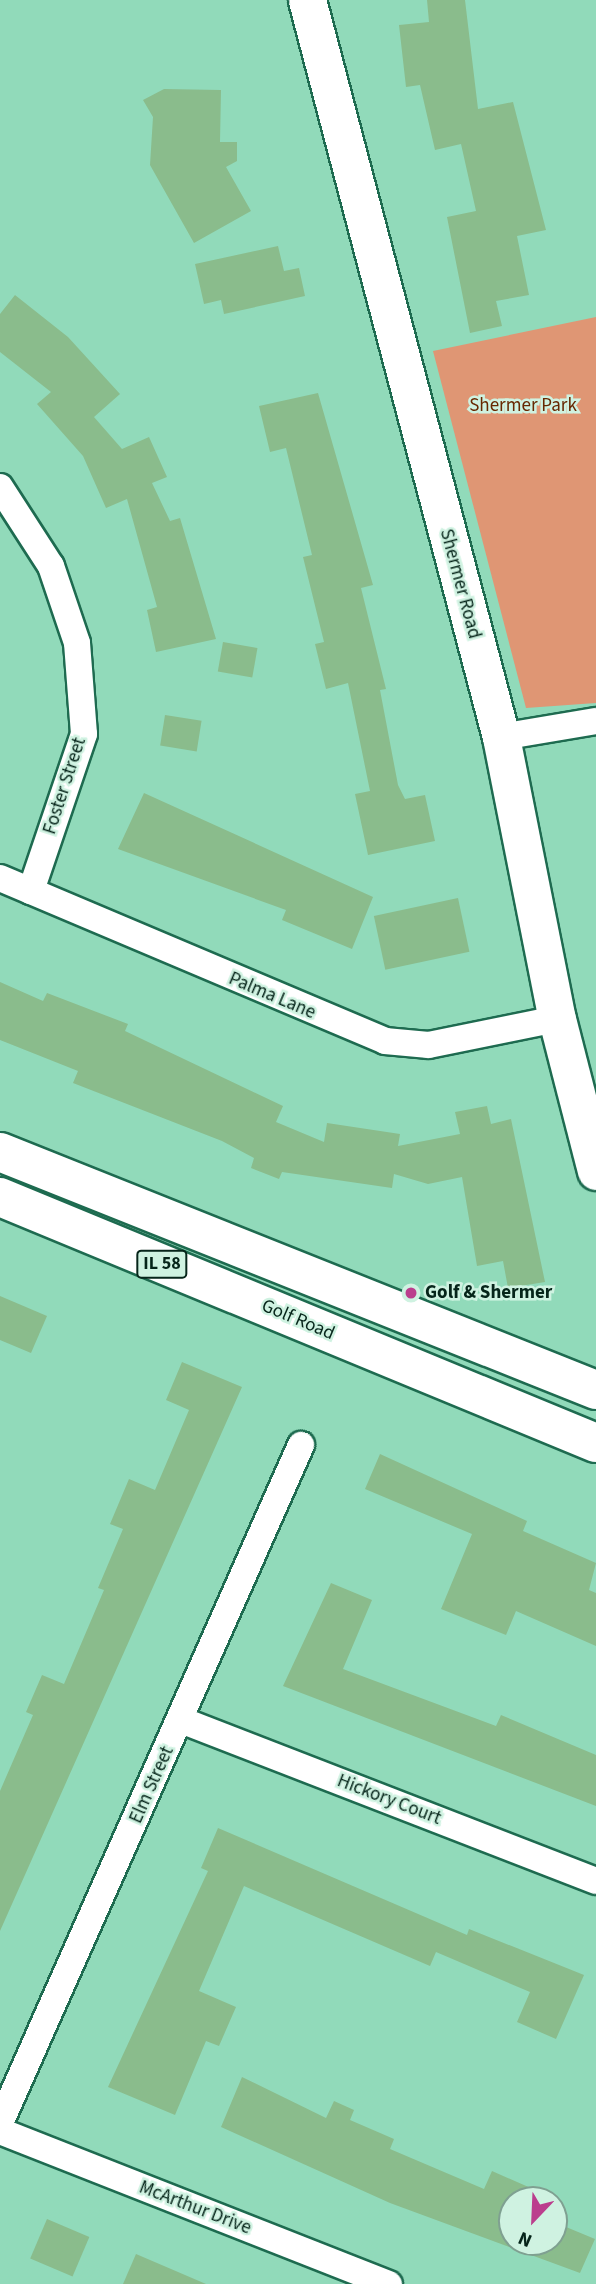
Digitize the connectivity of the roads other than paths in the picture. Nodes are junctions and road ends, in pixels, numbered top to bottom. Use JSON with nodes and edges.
{"nodes":[{"id":1,"x":307,"y":0,"type":"edge"},
{"id":2,"x":0,"y":487,"type":"edge"},
{"id":3,"x":596,"y":721,"type":"edge"},
{"id":4,"x":500,"y":737,"type":"junction"},
{"id":5,"x":0,"y":878,"type":"edge"},
{"id":6,"x":31,"y":891,"type":"junction"},
{"id":7,"x":557,"y":1018,"type":"junction"},
{"id":8,"x":0,"y":1152,"type":"edge"},
{"id":9,"x":596,"y":1171,"type":"edge"},
{"id":10,"x":0,"y":1196,"type":"edge"},
{"id":11,"x":596,"y":1390,"type":"edge"},
{"id":12,"x":596,"y":1443,"type":"edge"},
{"id":13,"x":301,"y":1445,"type":"dead end"},
{"id":14,"x":181,"y":1720,"type":"junction"},
{"id":15,"x":596,"y":1881,"type":"edge"},
{"id":16,"x":0,"y":2123,"type":"edge"},
{"id":17,"x":0,"y":2131,"type":"edge"},
{"id":18,"x":389,"y":2284,"type":"edge"}],
"edges":[{"from":1,"to":4,"type":"main road","name":"Shermer Road"},
{"from":2,"to":6,"type":"street","name":"Foster Street"},
{"from":3,"to":4,"type":"street"},
{"from":4,"to":7,"type":"main road","name":"Shermer Road"},
{"from":5,"to":6,"type":"street","name":"Palma Lane"},
{"from":6,"to":7,"type":"street","name":"Palma Lane"},
{"from":7,"to":9,"type":"main road","name":"Shermer Road"},
{"from":8,"to":11,"type":"main road","number":"IL 58"},
{"from":10,"to":12,"type":"main road","name":"Golf Road","number":"IL 58"},
{"from":13,"to":14,"type":"street","name":"Elm Street"},
{"from":14,"to":15,"type":"street","name":"Hickory Court"},
{"from":14,"to":16,"type":"street","name":"Elm Street"},
{"from":17,"to":18,"type":"street","name":"McArthur Drive"}]}
